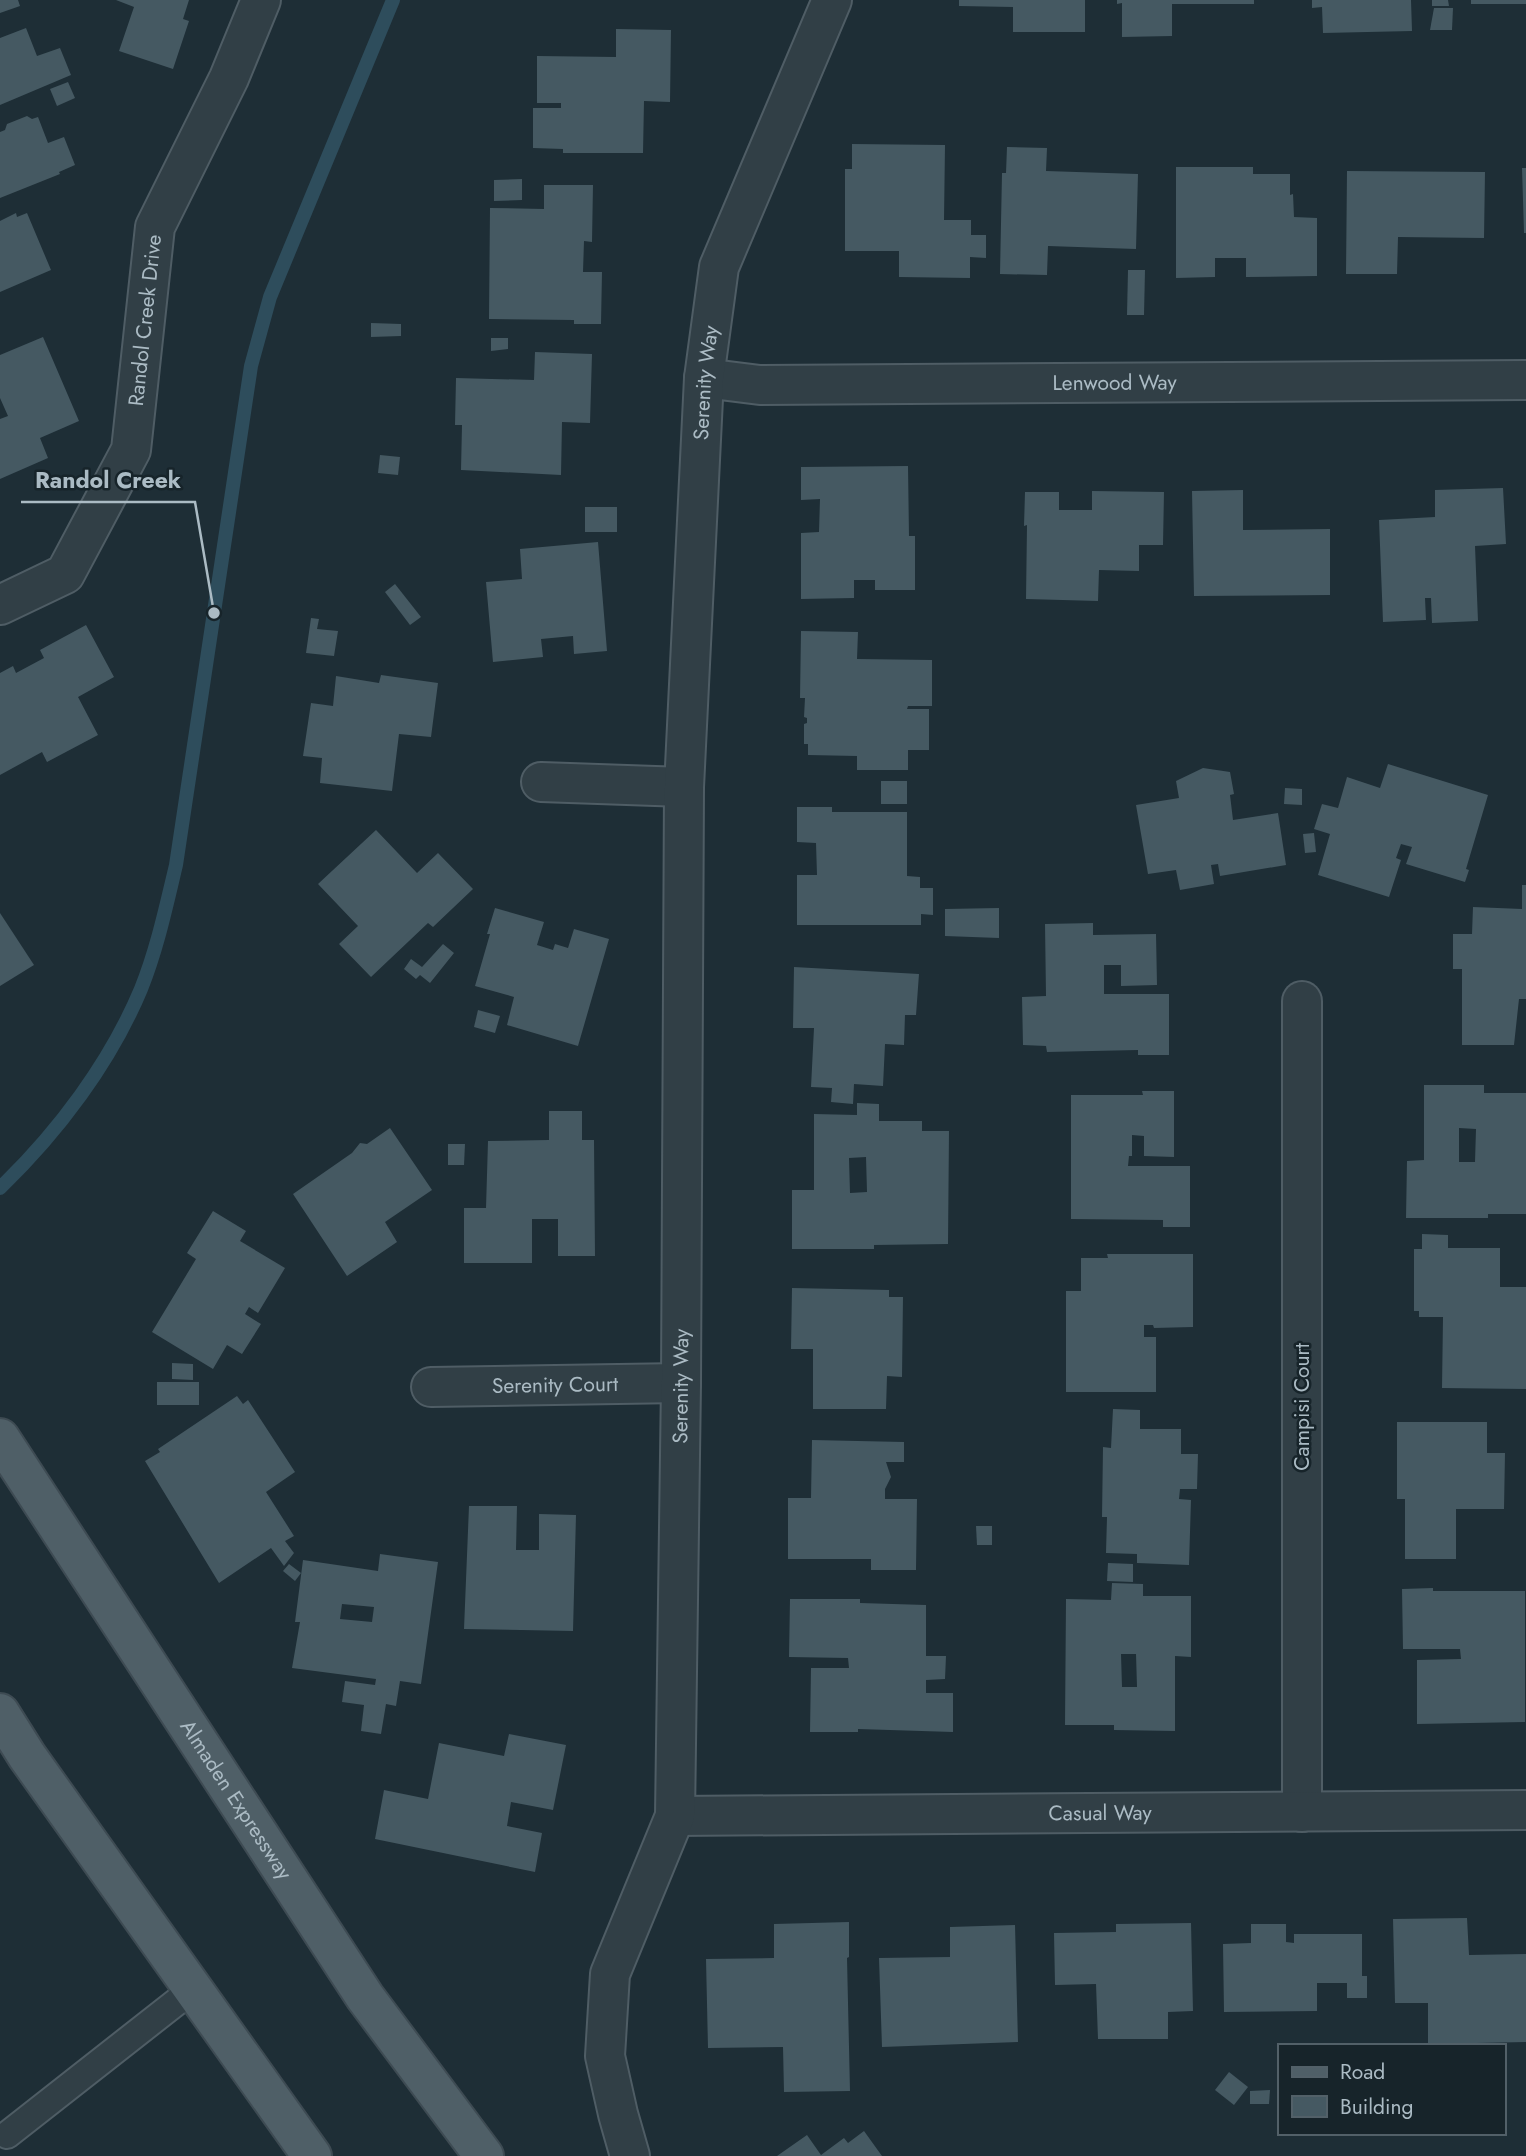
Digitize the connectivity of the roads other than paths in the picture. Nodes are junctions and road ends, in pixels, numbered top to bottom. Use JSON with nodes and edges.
{"nodes":[{"id":1,"x":261,"y":0,"type":"edge"},
{"id":2,"x":832,"y":0,"type":"edge"},
{"id":3,"x":704,"y":378,"type":"junction"},
{"id":4,"x":1526,"y":380,"type":"edge"},
{"id":5,"x":0,"y":605,"type":"edge"},
{"id":6,"x":541,"y":782,"type":"dead end"},
{"id":7,"x":684,"y":787,"type":"junction"},
{"id":8,"x":1302,"y":1001,"type":"dead end"},
{"id":9,"x":681,"y":1383,"type":"junction"},
{"id":10,"x":431,"y":1387,"type":"dead end"},
{"id":11,"x":0,"y":1438,"type":"edge"},
{"id":12,"x":0,"y":1713,"type":"edge"},
{"id":13,"x":1526,"y":1810,"type":"edge"},
{"id":14,"x":1302,"y":1812,"type":"junction"},
{"id":15,"x":675,"y":1815,"type":"junction"},
{"id":16,"x":193,"y":1989,"type":"junction"},
{"id":17,"x":7,"y":2135,"type":"dead end"},
{"id":18,"x":312,"y":2156,"type":"edge"},
{"id":19,"x":484,"y":2156,"type":"edge"},
{"id":20,"x":630,"y":2156,"type":"edge"}],
"edges":[{"from":1,"to":5,"type":"street","name":"Randol Creek Drive"},
{"from":2,"to":3,"type":"street","name":"Serenity Way"},
{"from":3,"to":4,"type":"street","name":"Lenwood Way"},
{"from":3,"to":7,"type":"street","name":"Serenity Way"},
{"from":6,"to":7,"type":"street"},
{"from":7,"to":9,"type":"street","name":"Serenity Way"},
{"from":8,"to":14,"type":"street","name":"Campisi Court"},
{"from":9,"to":10,"type":"street","name":"Serenity Court"},
{"from":9,"to":15,"type":"street","name":"Serenity Way"},
{"from":11,"to":19,"type":"main road","name":"Almaden Expressway"},
{"from":12,"to":16,"type":"main road"},
{"from":13,"to":14,"type":"street","name":"Casual Way"},
{"from":14,"to":15,"type":"street","name":"Casual Way"},
{"from":15,"to":20,"type":"street","name":"Serenity Way"},
{"from":16,"to":17,"type":"lane"},
{"from":16,"to":18,"type":"main road"}]}
